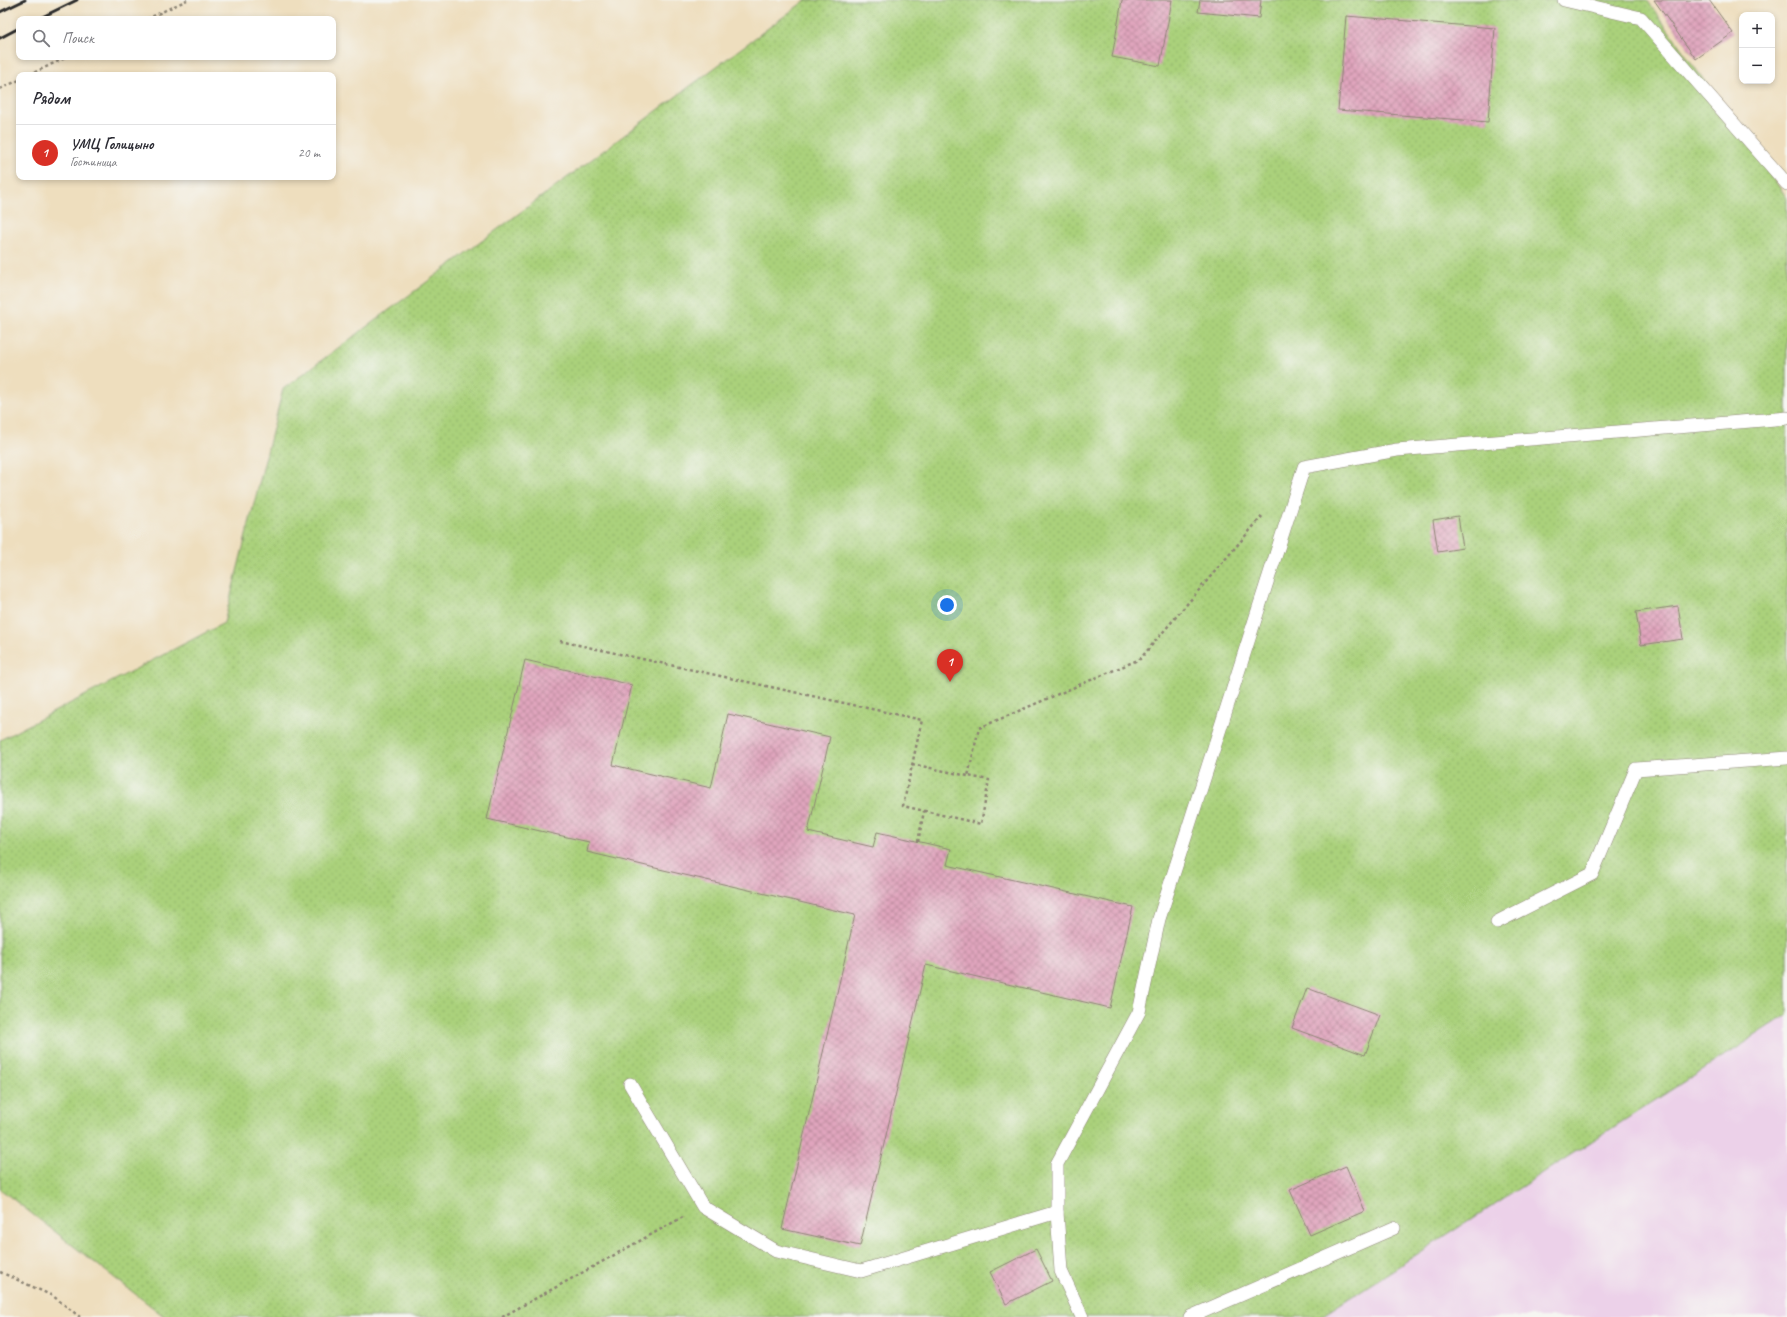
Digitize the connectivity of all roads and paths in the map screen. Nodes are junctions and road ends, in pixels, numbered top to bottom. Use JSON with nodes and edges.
{"nodes":[{"id":1,"x":187,"y":0,"type":"edge"},
{"id":2,"x":1564,"y":0,"type":"edge"},
{"id":3,"x":153,"y":16,"type":"edge"},
{"id":4,"x":61,"y":60,"type":"edge"},
{"id":5,"x":35,"y":72,"type":"edge"},
{"id":6,"x":16,"y":81,"type":"edge"},
{"id":7,"x":0,"y":89,"type":"edge"},
{"id":8,"x":1787,"y":184,"type":"edge"},
{"id":9,"x":1787,"y":418,"type":"edge"},
{"id":10,"x":1268,"y":509,"type":"dead end"},
{"id":11,"x":560,"y":641,"type":"dead end"},
{"id":12,"x":1787,"y":758,"type":"edge"},
{"id":13,"x":912,"y":764,"type":"junction"},
{"id":14,"x":968,"y":776,"type":"junction"},
{"id":15,"x":924,"y":811,"type":"junction"},
{"id":16,"x":918,"y":842,"type":"dead end"},
{"id":17,"x":1497,"y":922,"type":"dead end"},
{"id":18,"x":630,"y":1084,"type":"dead end"},
{"id":19,"x":703,"y":1207,"type":"junction"},
{"id":20,"x":1058,"y":1212,"type":"junction"},
{"id":21,"x":1394,"y":1228,"type":"dead end"},
{"id":22,"x":0,"y":1272,"type":"edge"},
{"id":23,"x":80,"y":1317,"type":"edge"},
{"id":24,"x":502,"y":1317,"type":"edge"},
{"id":25,"x":1082,"y":1317,"type":"edge"},
{"id":26,"x":1190,"y":1317,"type":"edge"}],
"edges":[{"from":1,"to":3,"type":"path"},
{"from":2,"to":8,"type":"lane"},
{"from":4,"to":5,"type":"path"},
{"from":6,"to":7,"type":"path"},
{"from":9,"to":20,"type":"lane"},
{"from":10,"to":14,"type":"path"},
{"from":11,"to":13,"type":"path"},
{"from":12,"to":17,"type":"lane"},
{"from":13,"to":14,"type":"path"},
{"from":13,"to":15,"type":"path"},
{"from":14,"to":15,"type":"path"},
{"from":15,"to":16,"type":"path"},
{"from":18,"to":19,"type":"lane"},
{"from":19,"to":20,"type":"lane"},
{"from":19,"to":24,"type":"path"},
{"from":20,"to":25,"type":"lane"},
{"from":21,"to":26,"type":"lane"},
{"from":22,"to":23,"type":"path"}]}
